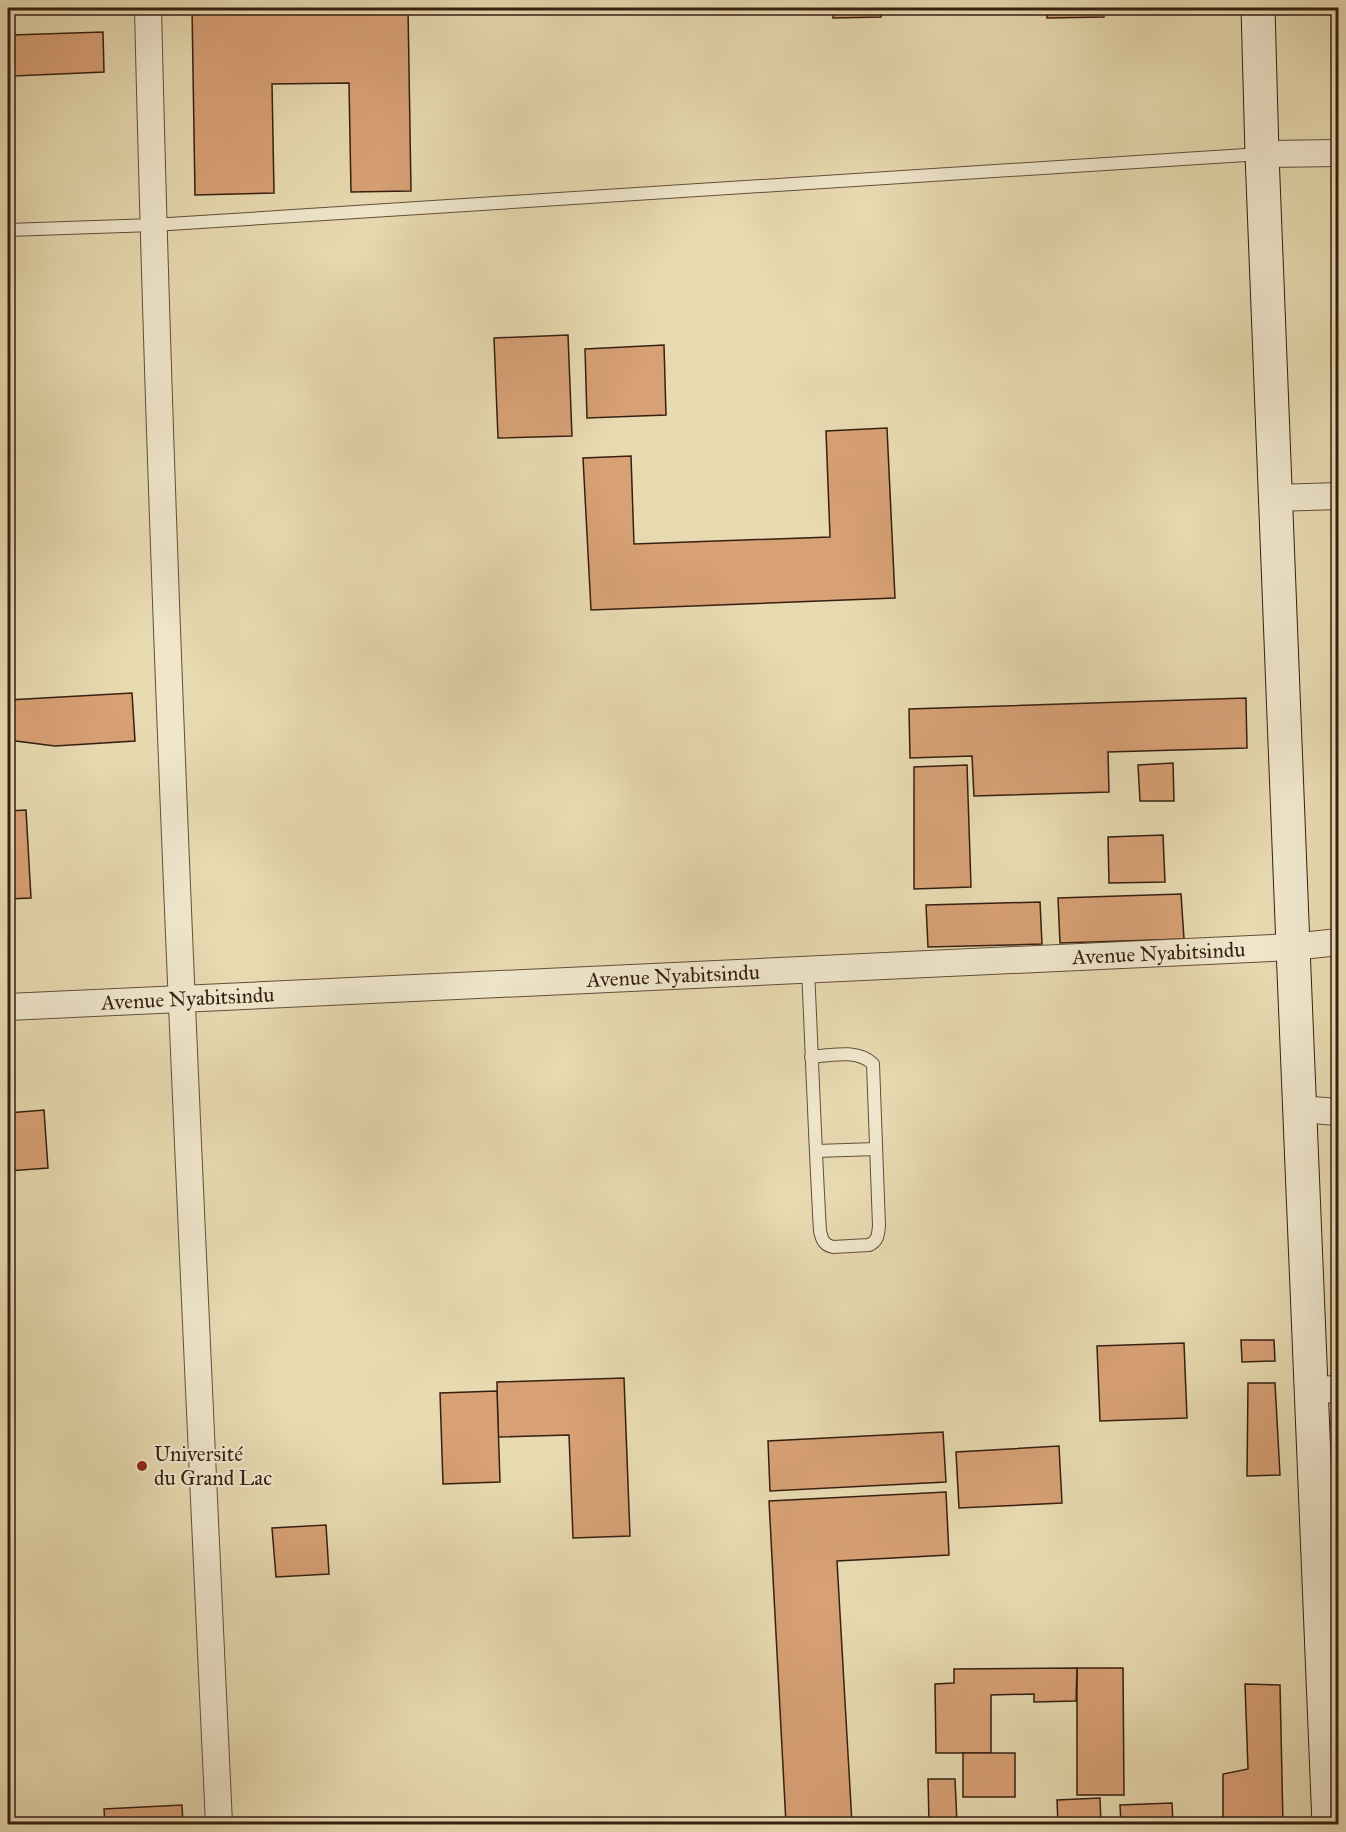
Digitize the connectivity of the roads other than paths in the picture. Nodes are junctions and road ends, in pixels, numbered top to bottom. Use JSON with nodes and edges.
{"nodes":[{"id":1,"x":148,"y":8,"type":"edge"},
{"id":2,"x":1258,"y":8,"type":"edge"},
{"id":3,"x":1338,"y":153,"type":"edge"},
{"id":4,"x":1262,"y":154,"type":"junction"},
{"id":5,"x":153,"y":225,"type":"junction"},
{"id":6,"x":8,"y":230,"type":"edge"},
{"id":7,"x":1338,"y":496,"type":"edge"},
{"id":8,"x":1276,"y":498,"type":"junction"},
{"id":9,"x":1338,"y":942,"type":"edge"},
{"id":10,"x":1293,"y":947,"type":"junction"},
{"id":11,"x":808,"y":969,"type":"junction"},
{"id":12,"x":181,"y":999,"type":"junction"},
{"id":13,"x":8,"y":1007,"type":"edge"},
{"id":14,"x":811,"y":1057,"type":"junction"},
{"id":15,"x":1299,"y":1109,"type":"junction"},
{"id":16,"x":1338,"y":1112,"type":"edge"},
{"id":17,"x":876,"y":1149,"type":"junction"},
{"id":18,"x":816,"y":1151,"type":"junction"},
{"id":19,"x":1325,"y":1389,"type":"edge"},
{"id":20,"x":1331,"y":1697,"type":"edge"},
{"id":21,"x":219,"y":1824,"type":"edge"},
{"id":22,"x":1329,"y":1824,"type":"edge"}],
"edges":[{"from":1,"to":5,"type":"street"},
{"from":2,"to":4,"type":"street"},
{"from":3,"to":4,"type":"street"},
{"from":4,"to":5,"type":"lane"},
{"from":4,"to":8,"type":"street"},
{"from":5,"to":6,"type":"lane"},
{"from":5,"to":12,"type":"street"},
{"from":7,"to":8,"type":"street"},
{"from":8,"to":10,"type":"street"},
{"from":9,"to":10,"type":"street","name":"Avenue Nyabitsindu"},
{"from":10,"to":11,"type":"street","name":"Avenue Nyabitsindu"},
{"from":10,"to":15,"type":"street"},
{"from":11,"to":12,"type":"street","name":"Avenue Nyabitsindu"},
{"from":11,"to":14,"type":"lane"},
{"from":12,"to":13,"type":"street","name":"Avenue Nyabitsindu"},
{"from":12,"to":21,"type":"street"},
{"from":14,"to":17,"type":"lane"},
{"from":14,"to":18,"type":"lane"},
{"from":15,"to":16,"type":"street"},
{"from":15,"to":19,"type":"street"},
{"from":17,"to":18,"type":"lane"},
{"from":17,"to":18,"type":"lane"},
{"from":19,"to":20,"type":"street"},
{"from":20,"to":22,"type":"street"}]}
